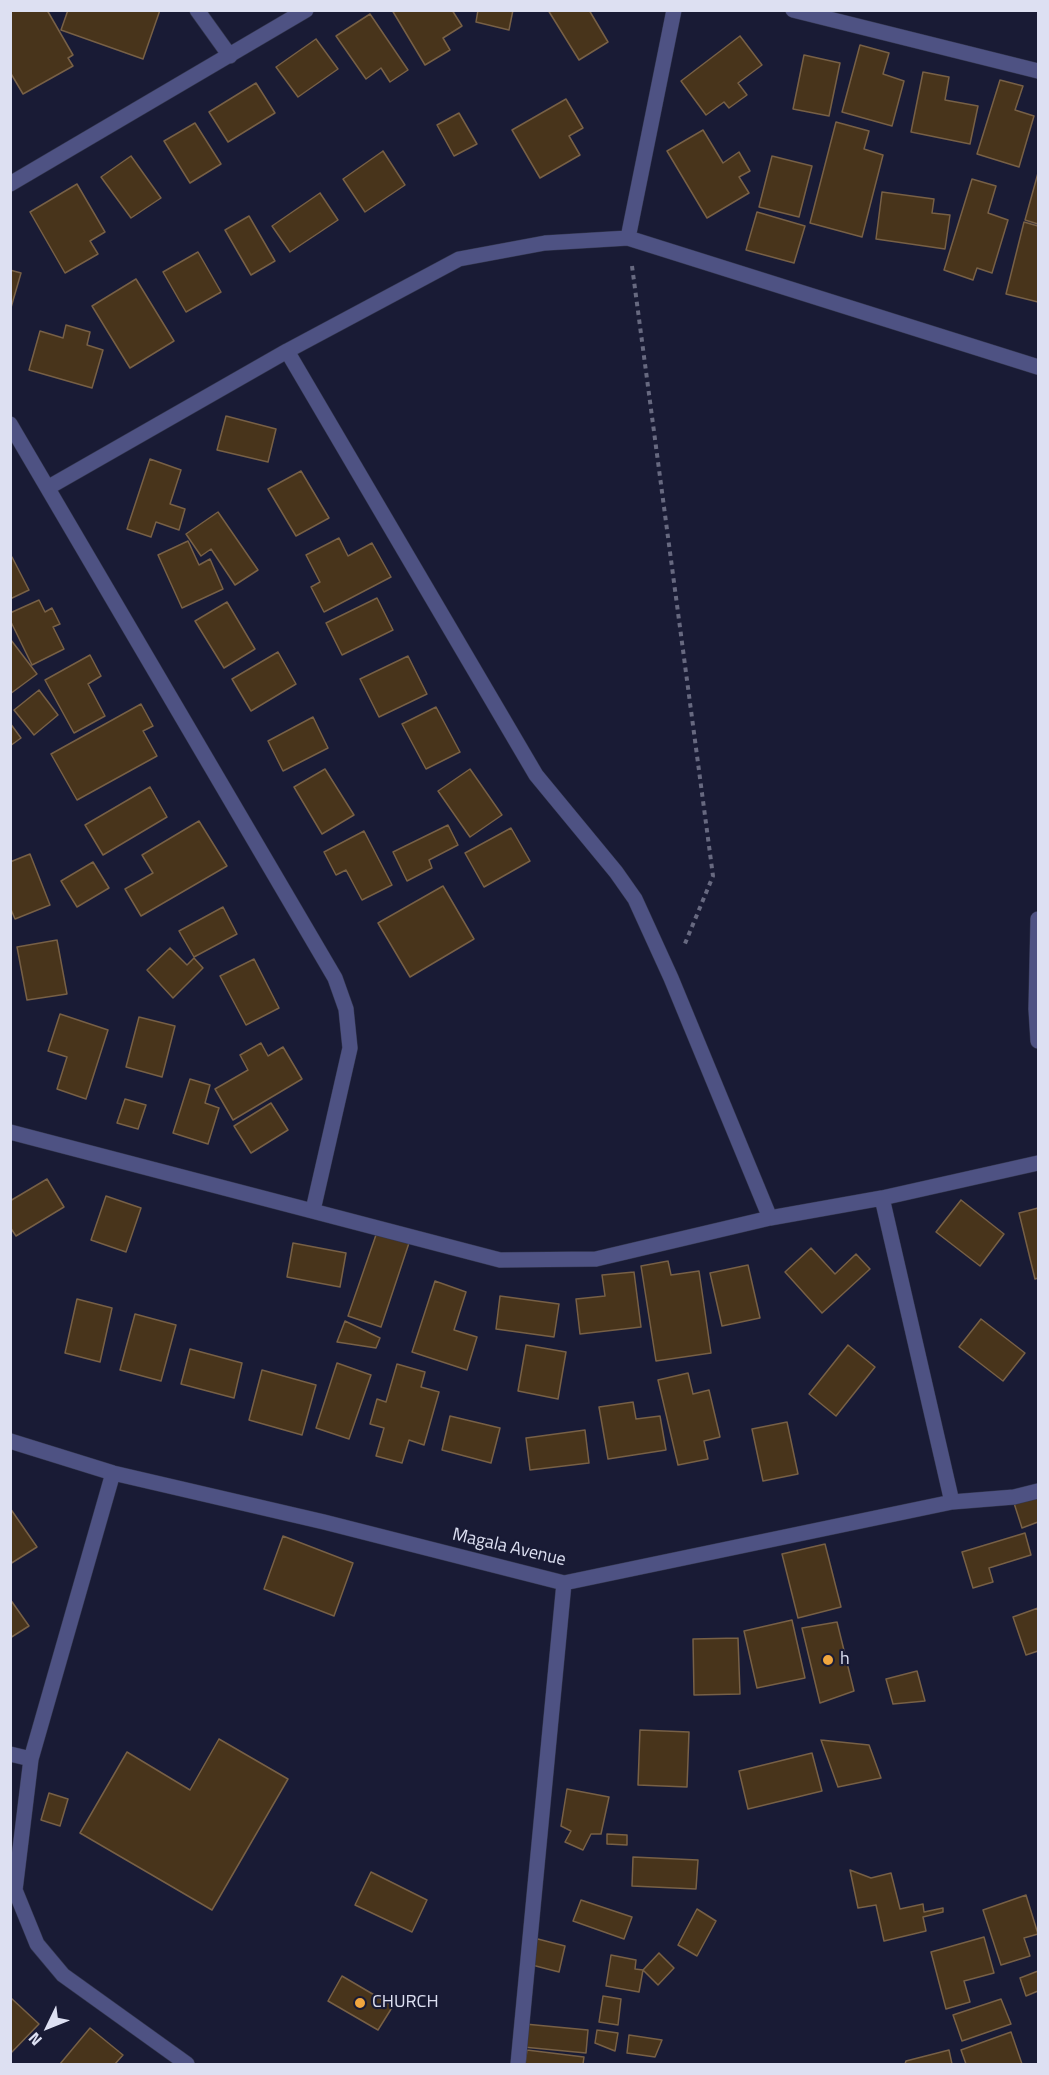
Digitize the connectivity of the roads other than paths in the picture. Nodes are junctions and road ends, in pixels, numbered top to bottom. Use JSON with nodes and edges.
{"nodes":[{"id":1,"x":197,"y":10,"type":"edge"},
{"id":2,"x":306,"y":10,"type":"edge"},
{"id":3,"x":674,"y":10,"type":"edge"},
{"id":4,"x":793,"y":10,"type":"edge"},
{"id":5,"x":230,"y":56,"type":"junction"},
{"id":6,"x":1038,"y":71,"type":"edge"},
{"id":7,"x":10,"y":184,"type":"edge"},
{"id":8,"x":628,"y":238,"type":"junction"},
{"id":9,"x":287,"y":351,"type":"junction"},
{"id":10,"x":1038,"y":367,"type":"edge"},
{"id":11,"x":10,"y":424,"type":"edge"},
{"id":12,"x":49,"y":487,"type":"junction"},
{"id":13,"x":1038,"y":919,"type":"edge"},
{"id":14,"x":1038,"y":1041,"type":"edge"},
{"id":15,"x":10,"y":1132,"type":"edge"},
{"id":16,"x":1038,"y":1163,"type":"edge"},
{"id":17,"x":882,"y":1198,"type":"junction"},
{"id":18,"x":313,"y":1210,"type":"junction"},
{"id":19,"x":770,"y":1218,"type":"junction"},
{"id":20,"x":10,"y":1441,"type":"edge"},
{"id":21,"x":113,"y":1473,"type":"junction"},
{"id":22,"x":1038,"y":1491,"type":"edge"},
{"id":23,"x":952,"y":1502,"type":"junction"},
{"id":24,"x":564,"y":1583,"type":"junction"},
{"id":25,"x":10,"y":1754,"type":"edge"},
{"id":26,"x":31,"y":1759,"type":"junction"},
{"id":27,"x":187,"y":2064,"type":"edge"},
{"id":28,"x":518,"y":2064,"type":"edge"}],
"edges":[{"from":1,"to":5,"type":"street"},
{"from":2,"to":5,"type":"street"},
{"from":3,"to":8,"type":"street"},
{"from":4,"to":6,"type":"street"},
{"from":5,"to":7,"type":"street"},
{"from":8,"to":9,"type":"street"},
{"from":8,"to":10,"type":"street"},
{"from":9,"to":12,"type":"street"},
{"from":9,"to":19,"type":"street"},
{"from":11,"to":12,"type":"street"},
{"from":12,"to":18,"type":"street"},
{"from":13,"to":14,"type":"street"},
{"from":15,"to":18,"type":"street"},
{"from":16,"to":17,"type":"street"},
{"from":17,"to":19,"type":"street"},
{"from":17,"to":23,"type":"street"},
{"from":18,"to":19,"type":"street"},
{"from":20,"to":21,"type":"street","name":"Magala Avenue"},
{"from":21,"to":24,"type":"street","name":"Magala Avenue"},
{"from":21,"to":26,"type":"street"},
{"from":22,"to":23,"type":"street","name":"Magala Avenue"},
{"from":23,"to":24,"type":"street","name":"Magala Avenue"},
{"from":24,"to":28,"type":"street"},
{"from":25,"to":26,"type":"street"},
{"from":26,"to":27,"type":"street"}]}
